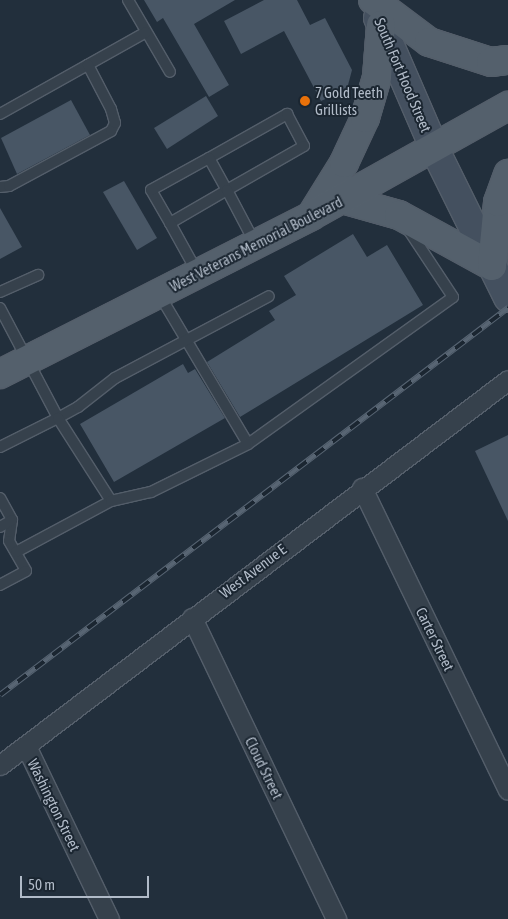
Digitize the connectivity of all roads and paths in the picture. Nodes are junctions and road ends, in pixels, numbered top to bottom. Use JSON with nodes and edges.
{"nodes":[{"id":1,"x":128,"y":0,"type":"edge"},
{"id":2,"x":375,"y":8,"type":"edge"},
{"id":3,"x":146,"y":32,"type":"junction"},
{"id":4,"x":508,"y":60,"type":"edge"},
{"id":5,"x":88,"y":65,"type":"junction"},
{"id":6,"x":170,"y":72,"type":"dead end"},
{"id":7,"x":508,"y":106,"type":"edge"},
{"id":8,"x":0,"y":114,"type":"edge"},
{"id":9,"x":435,"y":150,"type":"junction"},
{"id":10,"x":209,"y":158,"type":"junction"},
{"id":11,"x":508,"y":174,"type":"edge"},
{"id":12,"x":0,"y":187,"type":"edge"},
{"id":13,"x":227,"y":190,"type":"junction"},
{"id":14,"x":342,"y":199,"type":"junction"},
{"id":15,"x":399,"y":214,"type":"junction"},
{"id":16,"x":312,"y":216,"type":"junction"},
{"id":17,"x":170,"y":223,"type":"junction"},
{"id":18,"x":256,"y":244,"type":"junction"},
{"id":19,"x":492,"y":266,"type":"junction"},
{"id":20,"x":198,"y":274,"type":"junction"},
{"id":21,"x":38,"y":275,"type":"dead end"},
{"id":22,"x":0,"y":292,"type":"edge"},
{"id":23,"x":159,"y":294,"type":"junction"},
{"id":24,"x":270,"y":296,"type":"dead end"},
{"id":25,"x":508,"y":298,"type":"edge"},
{"id":26,"x":0,"y":308,"type":"edge"},
{"id":27,"x":185,"y":341,"type":"junction"},
{"id":28,"x":27,"y":361,"type":"junction"},
{"id":29,"x":0,"y":374,"type":"edge"},
{"id":30,"x":508,"y":380,"type":"edge"},
{"id":31,"x":58,"y":418,"type":"junction"},
{"id":32,"x":248,"y":444,"type":"junction"},
{"id":33,"x":0,"y":447,"type":"edge"},
{"id":34,"x":362,"y":488,"type":"junction"},
{"id":35,"x":0,"y":498,"type":"edge"},
{"id":36,"x":111,"y":501,"type":"junction"},
{"id":37,"x":12,"y":520,"type":"junction"},
{"id":38,"x":0,"y":527,"type":"edge"},
{"id":39,"x":16,"y":552,"type":"junction"},
{"id":40,"x":0,"y":585,"type":"edge"},
{"id":41,"x":192,"y":618,"type":"junction"},
{"id":42,"x":26,"y":746,"type":"junction"},
{"id":43,"x":0,"y":765,"type":"edge"},
{"id":44,"x":508,"y":790,"type":"edge"},
{"id":45,"x":109,"y":919,"type":"edge"},
{"id":46,"x":336,"y":919,"type":"edge"}],
"edges":[{"from":1,"to":3,"type":"lane"},
{"from":2,"to":4,"type":"main road"},
{"from":2,"to":9,"type":"main road","name":"South Fort Hood Street"},
{"from":2,"to":16,"type":"main road"},
{"from":3,"to":5,"type":"lane"},
{"from":3,"to":6,"type":"lane"},
{"from":5,"to":8,"type":"lane"},
{"from":5,"to":12,"type":"lane"},
{"from":7,"to":9,"type":"main road","name":"West Veterans Memorial Boulevard"},
{"from":9,"to":14,"type":"main road","name":"West Veterans Memorial Boulevard"},
{"from":9,"to":19,"type":"main road","name":"South Fort Hood Street"},
{"from":10,"to":13,"type":"lane"},
{"from":10,"to":13,"type":"lane"},
{"from":10,"to":17,"type":"lane"},
{"from":11,"to":19,"type":"main road"},
{"from":13,"to":17,"type":"lane"},
{"from":13,"to":18,"type":"lane"},
{"from":14,"to":15,"type":"main road"},
{"from":14,"to":16,"type":"main road","name":"West Veterans Memorial Boulevard"},
{"from":15,"to":19,"type":"main road"},
{"from":15,"to":32,"type":"lane"},
{"from":16,"to":18,"type":"main road","name":"West Veterans Memorial Boulevard"},
{"from":17,"to":20,"type":"lane"},
{"from":18,"to":20,"type":"main road","name":"West Veterans Memorial Boulevard"},
{"from":19,"to":25,"type":"main road","name":"South Fort Hood Street"},
{"from":20,"to":23,"type":"main road","name":"West Veterans Memorial Boulevard"},
{"from":21,"to":22,"type":"lane"},
{"from":23,"to":27,"type":"lane"},
{"from":23,"to":28,"type":"main road","name":"West Veterans Memorial Boulevard"},
{"from":24,"to":27,"type":"lane"},
{"from":26,"to":28,"type":"lane"},
{"from":27,"to":31,"type":"lane"},
{"from":27,"to":32,"type":"lane"},
{"from":28,"to":29,"type":"main road","name":"West Veterans Memorial Boulevard"},
{"from":28,"to":31,"type":"lane"},
{"from":30,"to":34,"type":"street","name":"West Avenue E"},
{"from":31,"to":33,"type":"lane"},
{"from":31,"to":36,"type":"lane"},
{"from":32,"to":36,"type":"lane"},
{"from":34,"to":41,"type":"street","name":"West Avenue E"},
{"from":34,"to":44,"type":"street","name":"Carter Street"},
{"from":35,"to":37,"type":"lane"},
{"from":36,"to":39,"type":"lane"},
{"from":37,"to":38,"type":"lane"},
{"from":37,"to":39,"type":"lane"},
{"from":39,"to":40,"type":"lane"},
{"from":41,"to":42,"type":"street","name":"West Avenue E"},
{"from":41,"to":46,"type":"street","name":"Cloud Street"},
{"from":42,"to":43,"type":"street","name":"West Avenue E"},
{"from":42,"to":45,"type":"street","name":"Washington Street"}]}
